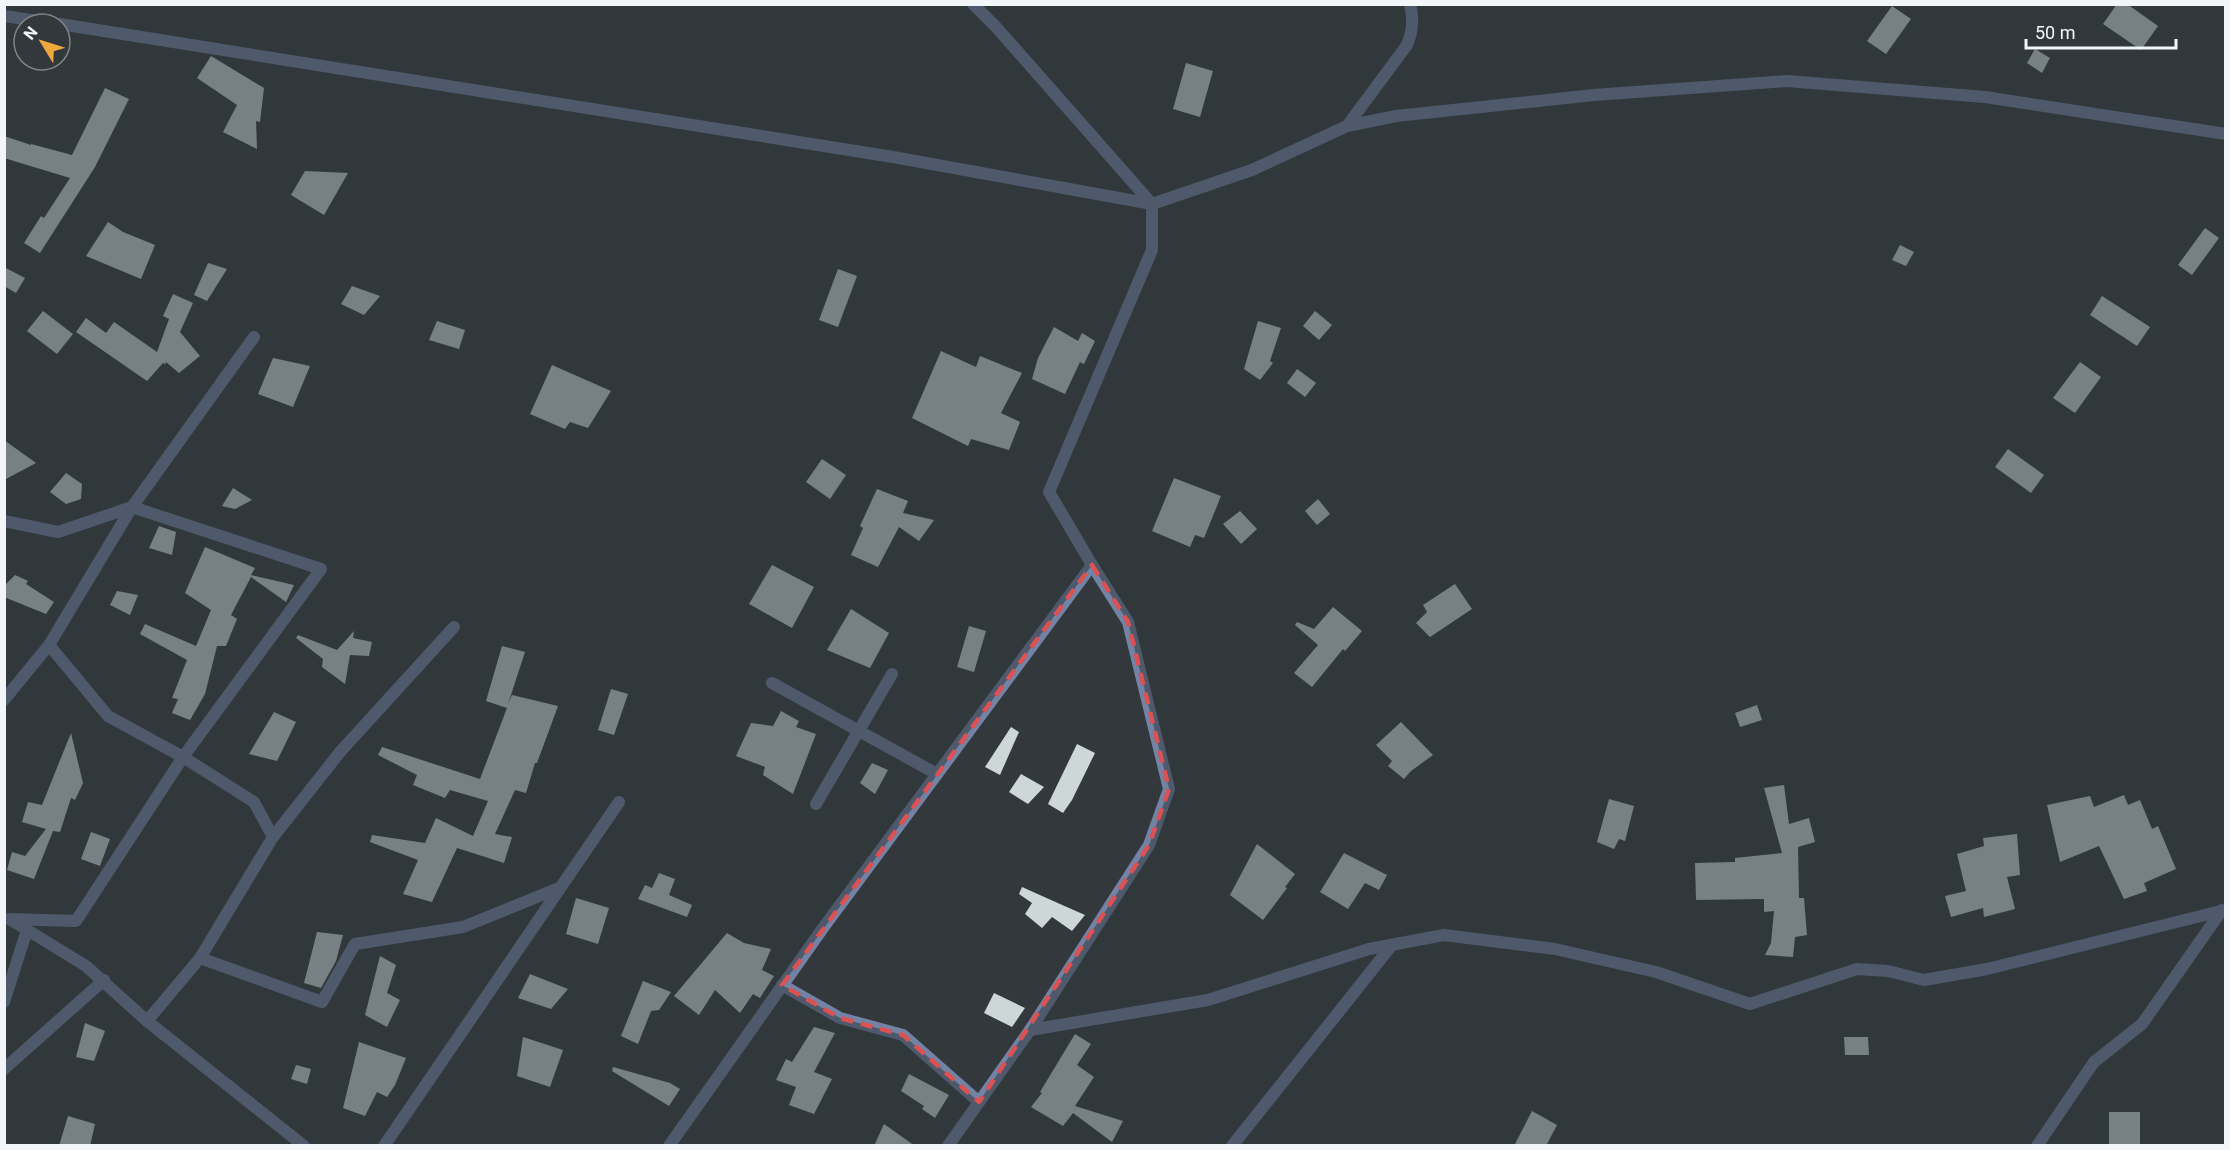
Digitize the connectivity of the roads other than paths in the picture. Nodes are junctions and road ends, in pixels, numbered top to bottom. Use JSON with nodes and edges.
{"nodes":[{"id":1,"x":973,"y":4,"type":"edge"},
{"id":2,"x":1410,"y":4,"type":"edge"},
{"id":3,"x":72,"y":26,"type":"edge"},
{"id":4,"x":1347,"y":126,"type":"junction"},
{"id":5,"x":2226,"y":134,"type":"edge"},
{"id":6,"x":1152,"y":204,"type":"junction"},
{"id":7,"x":254,"y":337,"type":"dead end"},
{"id":8,"x":132,"y":507,"type":"junction"},
{"id":9,"x":4,"y":521,"type":"edge"},
{"id":10,"x":1092,"y":565,"type":"junction"},
{"id":11,"x":454,"y":627,"type":"dead end"},
{"id":12,"x":49,"y":645,"type":"junction"},
{"id":13,"x":892,"y":674,"type":"dead end"},
{"id":14,"x":772,"y":683,"type":"dead end"},
{"id":15,"x":4,"y":700,"type":"edge"},
{"id":16,"x":859,"y":731,"type":"junction"},
{"id":17,"x":183,"y":757,"type":"junction"},
{"id":18,"x":937,"y":774,"type":"junction"},
{"id":19,"x":619,"y":802,"type":"dead end"},
{"id":20,"x":816,"y":804,"type":"dead end"},
{"id":21,"x":273,"y":837,"type":"junction"},
{"id":22,"x":560,"y":888,"type":"junction"},
{"id":23,"x":2224,"y":908,"type":"edge"},
{"id":24,"x":7,"y":917,"type":"edge"},
{"id":25,"x":27,"y":930,"type":"junction"},
{"id":26,"x":1392,"y":945,"type":"junction"},
{"id":27,"x":200,"y":958,"type":"junction"},
{"id":28,"x":104,"y":980,"type":"junction"},
{"id":29,"x":782,"y":985,"type":"junction"},
{"id":30,"x":4,"y":1002,"type":"edge"},
{"id":31,"x":147,"y":1021,"type":"junction"},
{"id":32,"x":1030,"y":1030,"type":"junction"},
{"id":33,"x":4,"y":1069,"type":"edge"},
{"id":34,"x":979,"y":1102,"type":"junction"},
{"id":35,"x":304,"y":1146,"type":"edge"},
{"id":36,"x":384,"y":1146,"type":"edge"},
{"id":37,"x":669,"y":1146,"type":"edge"},
{"id":38,"x":948,"y":1146,"type":"edge"},
{"id":39,"x":1232,"y":1146,"type":"edge"},
{"id":40,"x":2037,"y":1146,"type":"edge"}],
"edges":[{"from":1,"to":6,"type":"street"},
{"from":2,"to":4,"type":"street"},
{"from":3,"to":6,"type":"street"},
{"from":4,"to":5,"type":"street"},
{"from":4,"to":6,"type":"street"},
{"from":6,"to":10,"type":"street"},
{"from":7,"to":8,"type":"street"},
{"from":8,"to":9,"type":"street"},
{"from":8,"to":12,"type":"street"},
{"from":8,"to":17,"type":"street"},
{"from":10,"to":18,"type":"street"},
{"from":10,"to":32,"type":"street"},
{"from":11,"to":21,"type":"street"},
{"from":12,"to":15,"type":"street"},
{"from":12,"to":17,"type":"street"},
{"from":13,"to":16,"type":"street"},
{"from":14,"to":16,"type":"street"},
{"from":16,"to":18,"type":"street"},
{"from":16,"to":20,"type":"street"},
{"from":17,"to":21,"type":"street"},
{"from":17,"to":24,"type":"street"},
{"from":18,"to":29,"type":"street"},
{"from":19,"to":22,"type":"street"},
{"from":21,"to":27,"type":"street"},
{"from":22,"to":27,"type":"street"},
{"from":22,"to":36,"type":"street"},
{"from":23,"to":26,"type":"street"},
{"from":23,"to":40,"type":"street"},
{"from":24,"to":25,"type":"street"},
{"from":25,"to":28,"type":"street"},
{"from":25,"to":30,"type":"street"},
{"from":26,"to":32,"type":"street"},
{"from":26,"to":39,"type":"street"},
{"from":27,"to":31,"type":"street"},
{"from":28,"to":31,"type":"street"},
{"from":28,"to":33,"type":"street"},
{"from":29,"to":34,"type":"street"},
{"from":29,"to":37,"type":"street"},
{"from":31,"to":35,"type":"street"},
{"from":32,"to":34,"type":"street"},
{"from":34,"to":38,"type":"street"}]}
